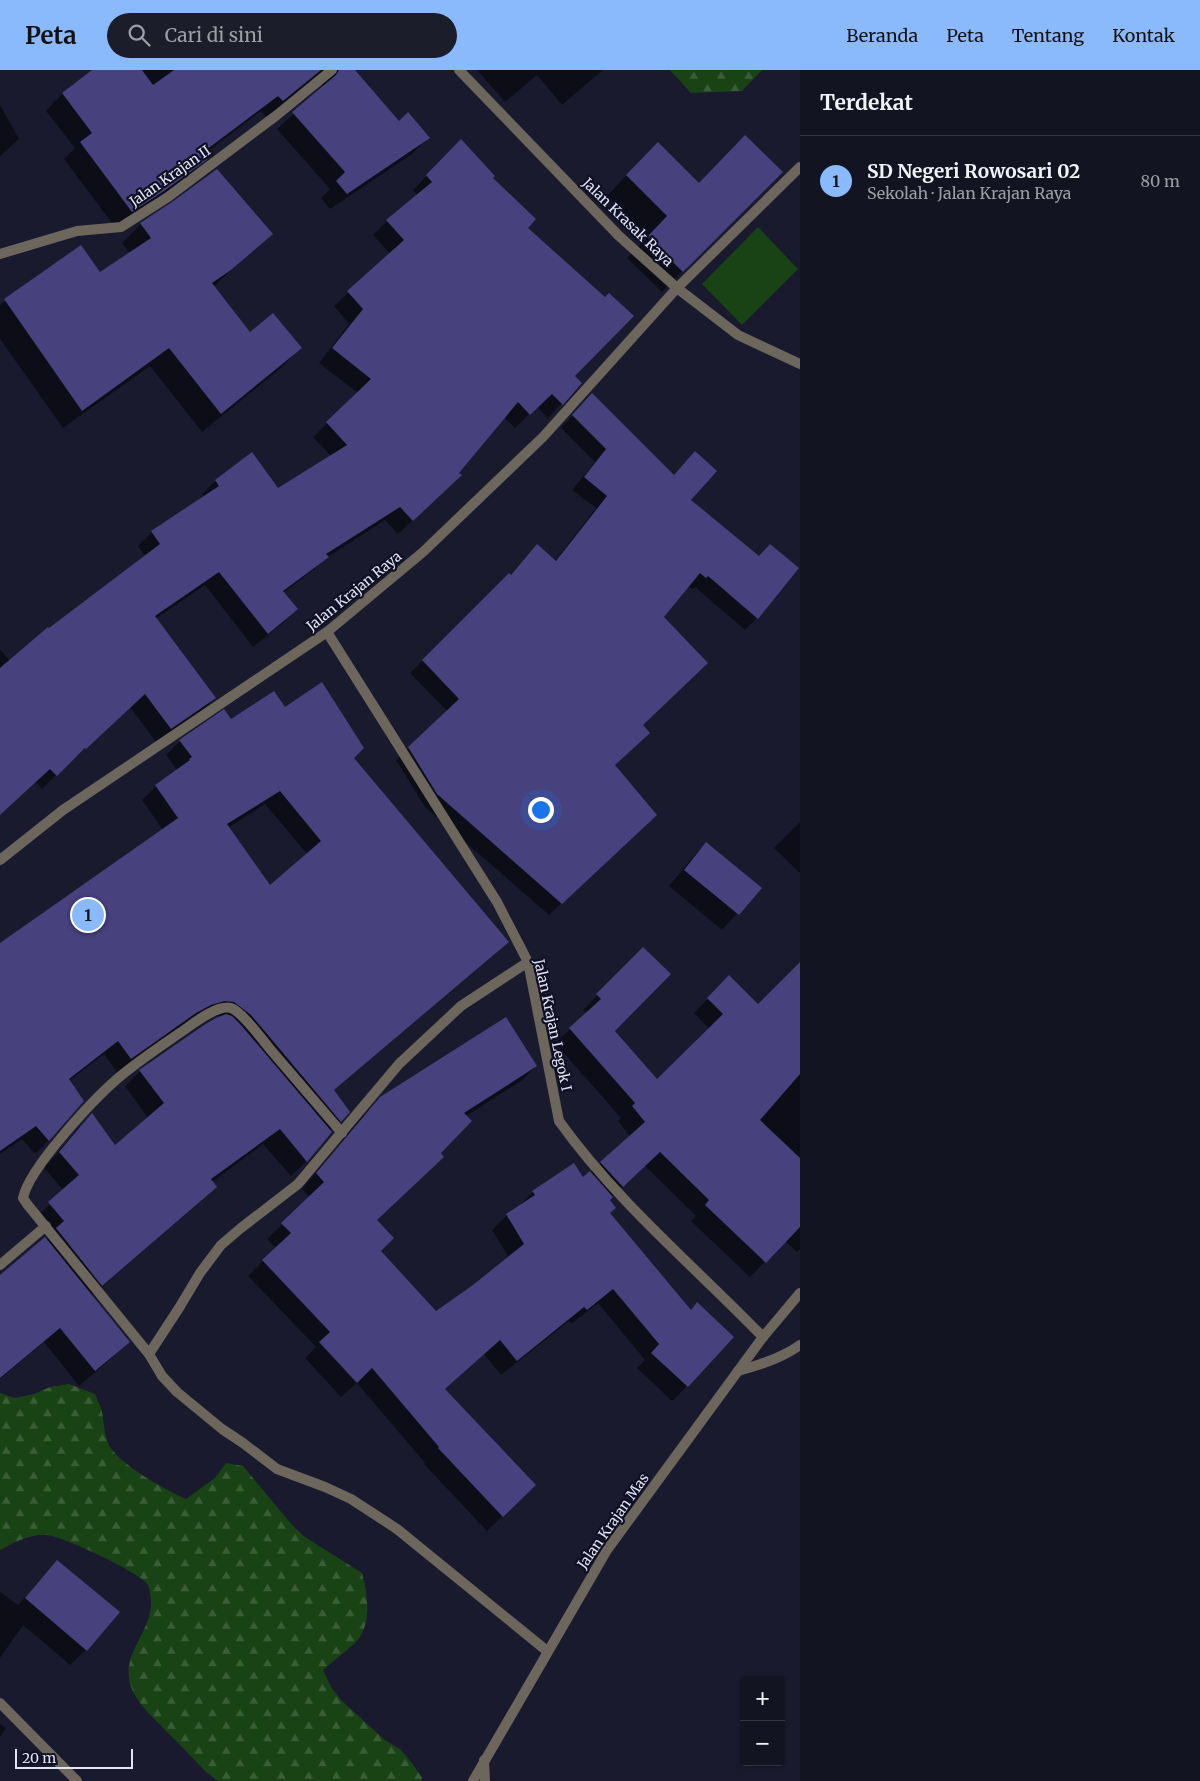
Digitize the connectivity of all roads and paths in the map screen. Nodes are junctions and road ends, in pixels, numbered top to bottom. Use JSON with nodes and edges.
{"nodes":[{"id":1,"x":332,"y":70,"type":"edge"},
{"id":2,"x":459,"y":70,"type":"edge"},
{"id":3,"x":800,"y":167,"type":"edge"},
{"id":4,"x":0,"y":254,"type":"edge"},
{"id":5,"x":677,"y":288,"type":"junction"},
{"id":6,"x":800,"y":364,"type":"edge"},
{"id":7,"x":328,"y":632,"type":"junction"},
{"id":8,"x":0,"y":860,"type":"edge"},
{"id":9,"x":528,"y":962,"type":"junction"},
{"id":10,"x":342,"y":1133,"type":"junction"},
{"id":11,"x":46,"y":1226,"type":"junction"},
{"id":12,"x":0,"y":1265,"type":"edge"},
{"id":13,"x":800,"y":1294,"type":"edge"},
{"id":14,"x":763,"y":1337,"type":"junction"},
{"id":15,"x":800,"y":1345,"type":"edge"},
{"id":16,"x":149,"y":1354,"type":"junction"},
{"id":17,"x":738,"y":1372,"type":"junction"},
{"id":18,"x":548,"y":1651,"type":"junction"},
{"id":19,"x":0,"y":1703,"type":"edge"},
{"id":20,"x":484,"y":1760,"type":"junction"},
{"id":21,"x":77,"y":1781,"type":"edge"},
{"id":22,"x":473,"y":1781,"type":"edge"},
{"id":23,"x":484,"y":1781,"type":"edge"}],
"edges":[{"from":1,"to":4,"type":"street","name":"Jalan Krajan II"},
{"from":2,"to":5,"type":"street","name":"Jalan Krasak Raya"},
{"from":3,"to":5,"type":"street","name":"Jalan Krajan Raya"},
{"from":5,"to":6,"type":"street","name":"Jalan Krasak Raya"},
{"from":5,"to":7,"type":"street","name":"Jalan Krajan Raya"},
{"from":7,"to":8,"type":"street","name":"Jalan Krajan Raya"},
{"from":7,"to":9,"type":"street","name":"Jalan Krajan Legok I"},
{"from":9,"to":10,"type":"street"},
{"from":9,"to":14,"type":"street","name":"Jalan Krajan Legok I"},
{"from":10,"to":11,"type":"street"},
{"from":10,"to":16,"type":"street"},
{"from":11,"to":12,"type":"street"},
{"from":11,"to":16,"type":"street"},
{"from":13,"to":14,"type":"street","name":"Jalan Krajan Mas"},
{"from":14,"to":17,"type":"street","name":"Jalan Krajan Mas"},
{"from":15,"to":17,"type":"street"},
{"from":16,"to":18,"type":"street"},
{"from":17,"to":18,"type":"street","name":"Jalan Krajan Mas"},
{"from":18,"to":20,"type":"street","name":"Jalan Krajan Mas"},
{"from":19,"to":21,"type":"street"},
{"from":20,"to":22,"type":"street","name":"Jalan Krajan Mas"},
{"from":20,"to":23,"type":"street"}]}
